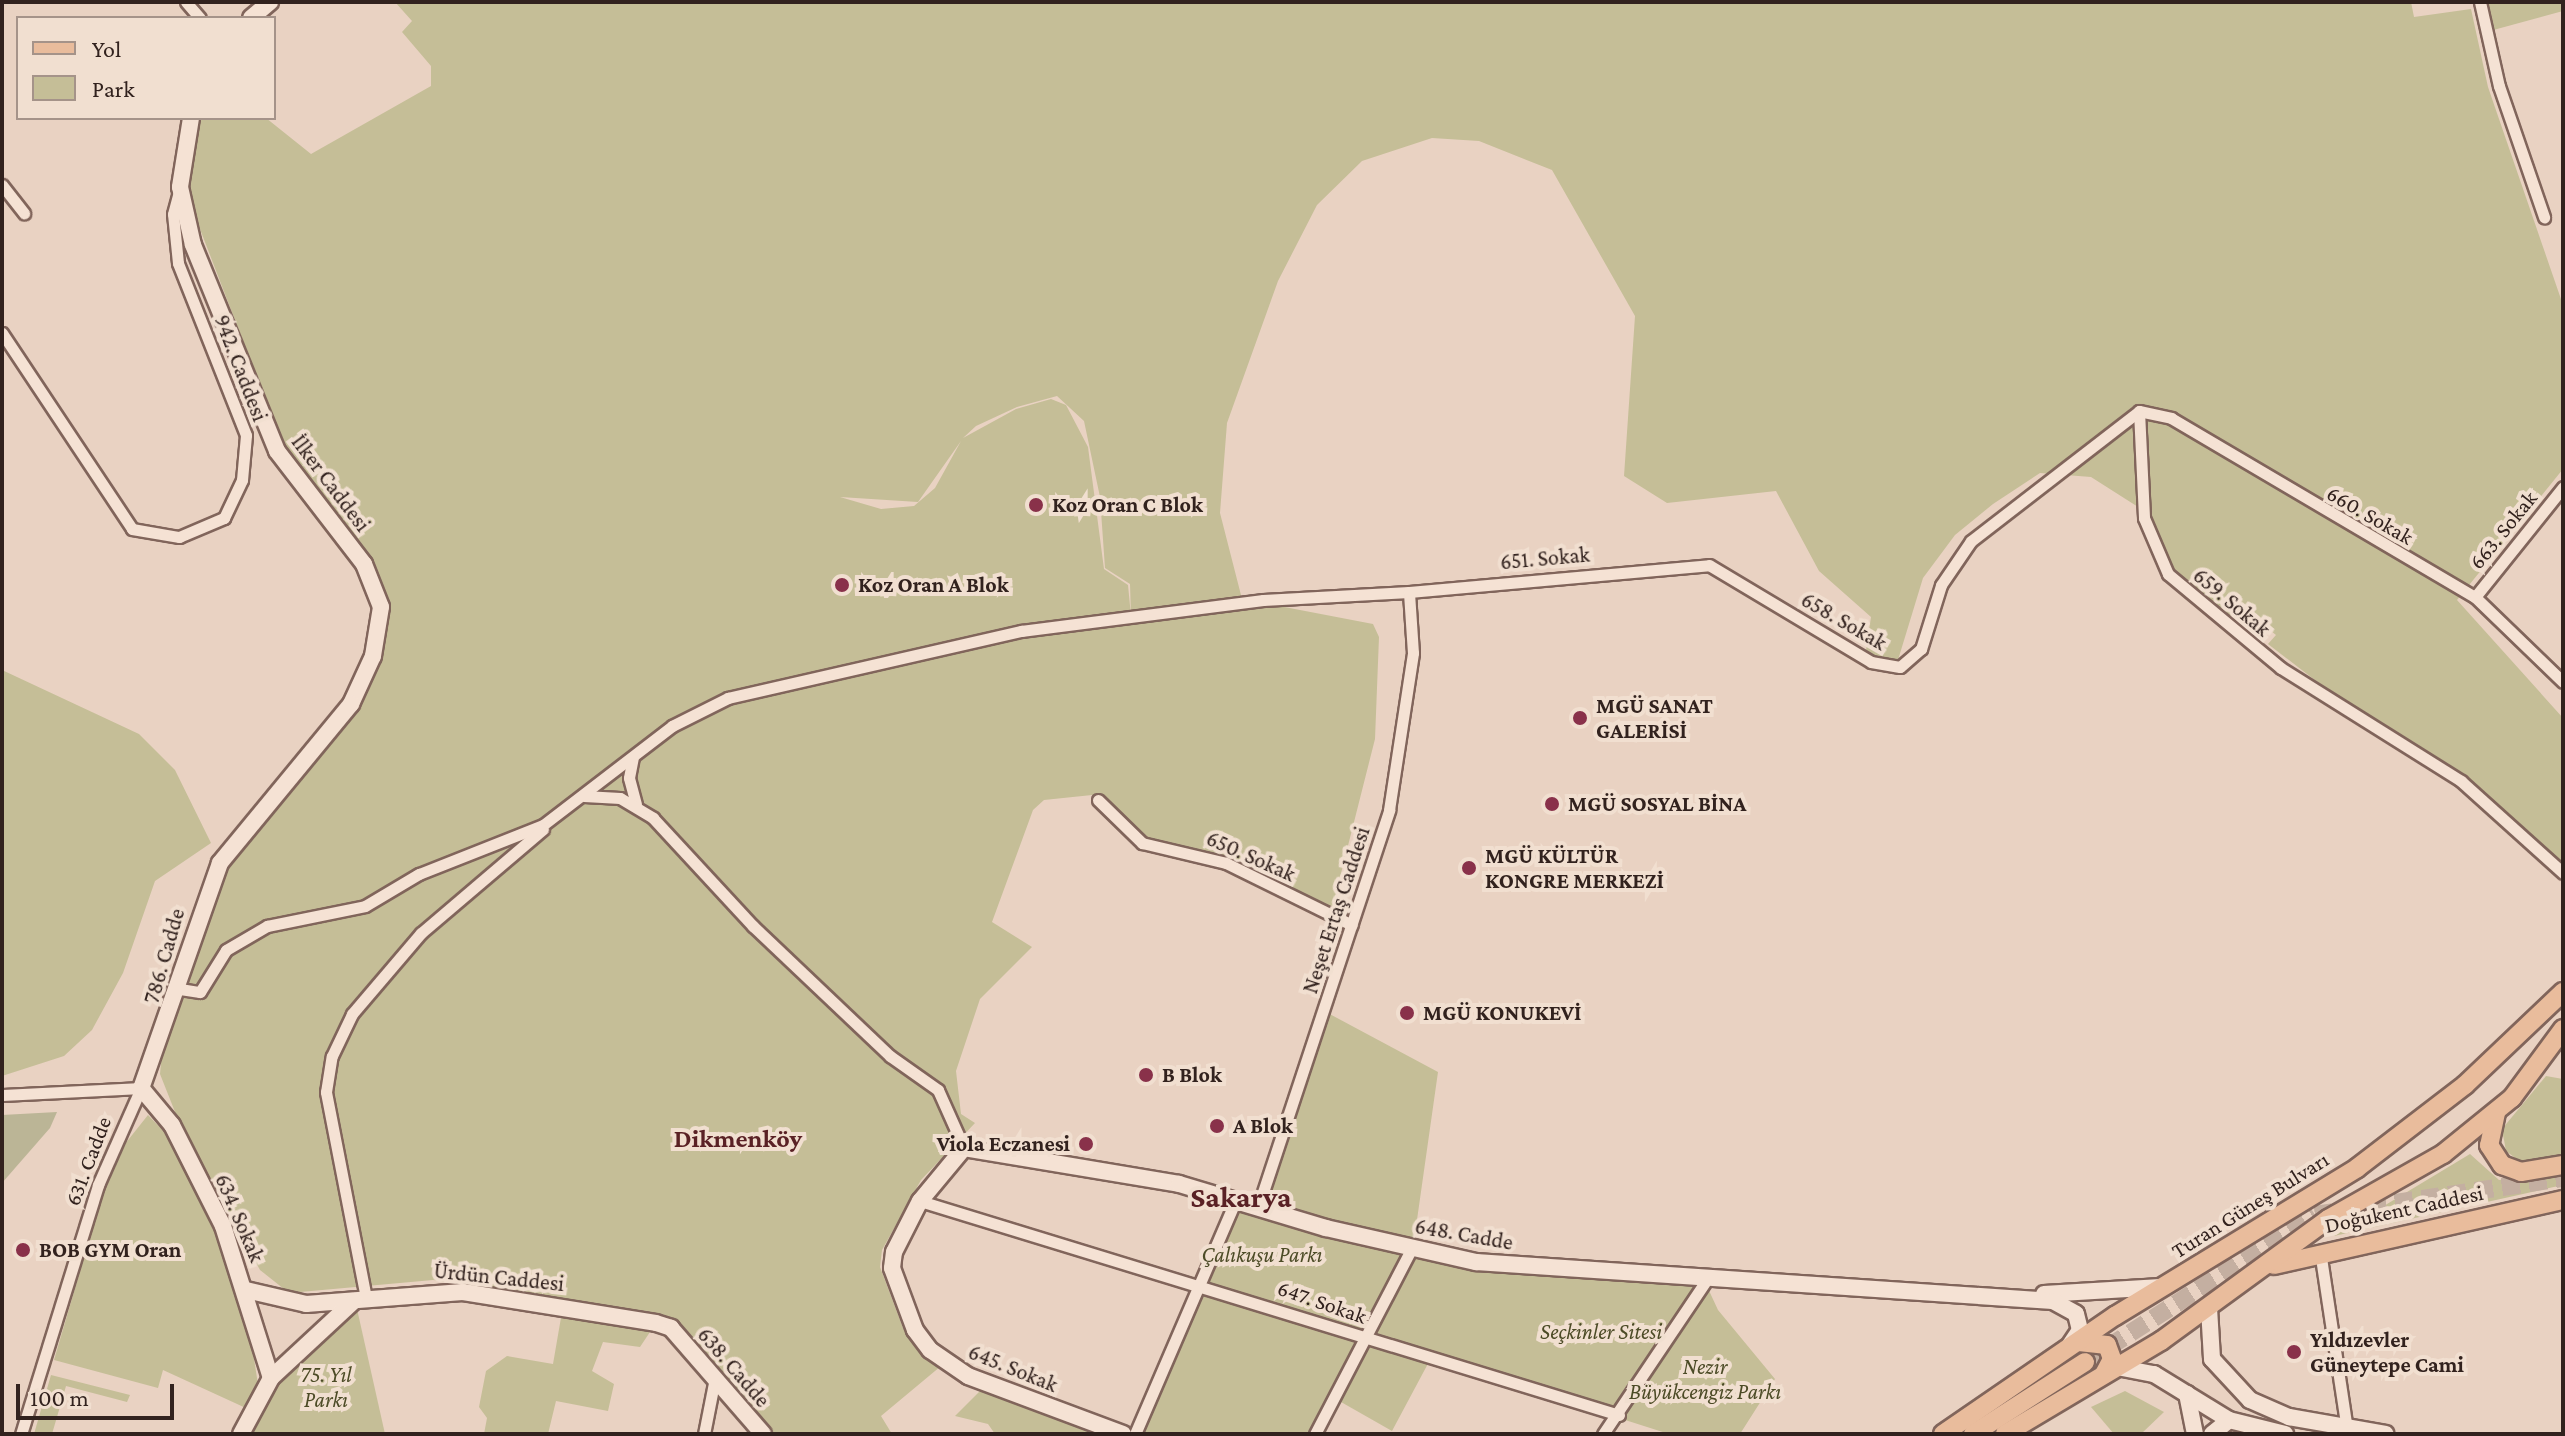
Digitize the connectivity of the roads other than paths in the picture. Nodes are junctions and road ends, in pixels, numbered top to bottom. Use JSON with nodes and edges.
{"nodes":[{"id":1,"x":270,"y":2,"type":"edge"},
{"id":2,"x":2480,"y":2,"type":"edge"},
{"id":3,"x":253,"y":16,"type":"edge"},
{"id":4,"x":191,"y":120,"type":"edge"},
{"id":5,"x":2,"y":185,"type":"edge"},
{"id":6,"x":180,"y":187,"type":"junction"},
{"id":7,"x":24,"y":213,"type":"dead end"},
{"id":8,"x":2544,"y":217,"type":"dead end"},
{"id":9,"x":2,"y":333,"type":"edge"},
{"id":10,"x":2139,"y":411,"type":"junction"},
{"id":11,"x":2563,"y":487,"type":"edge"},
{"id":12,"x":1709,"y":565,"type":"joint"},
{"id":13,"x":1409,"y":592,"type":"junction"},
{"id":14,"x":2475,"y":597,"type":"junction"},
{"id":15,"x":2563,"y":682,"type":"edge"},
{"id":16,"x":633,"y":757,"type":"junction"},
{"id":17,"x":582,"y":796,"type":"junction"},
{"id":18,"x":1098,"y":800,"type":"dead end"},
{"id":19,"x":636,"y":804,"type":"junction"},
{"id":20,"x":237,"y":839,"type":"joint"},
{"id":21,"x":2563,"y":873,"type":"edge"},
{"id":22,"x":1352,"y":925,"type":"junction"},
{"id":23,"x":180,"y":989,"type":"junction"},
{"id":24,"x":2563,"y":992,"type":"edge"},
{"id":25,"x":2560,"y":1040,"type":"edge"},
{"id":26,"x":141,"y":1088,"type":"junction"},
{"id":27,"x":2,"y":1095,"type":"edge"},
{"id":28,"x":2496,"y":1113,"type":"junction"},
{"id":29,"x":964,"y":1148,"type":"junction"},
{"id":30,"x":2563,"y":1165,"type":"edge"},
{"id":31,"x":1236,"y":1200,"type":"junction"},
{"id":32,"x":2563,"y":1200,"type":"edge"},
{"id":33,"x":920,"y":1201,"type":"junction"},
{"id":34,"x":1258,"y":1207,"type":"junction"},
{"id":35,"x":1412,"y":1248,"type":"junction"},
{"id":36,"x":2320,"y":1250,"type":"junction"},
{"id":37,"x":2256,"y":1271,"type":"junction"},
{"id":38,"x":1705,"y":1282,"type":"junction"},
{"id":39,"x":1202,"y":1283,"type":"junction"},
{"id":40,"x":2162,"y":1287,"type":"junction"},
{"id":41,"x":246,"y":1290,"type":"junction"},
{"id":42,"x":1967,"y":1298,"type":"junction"},
{"id":43,"x":360,"y":1299,"type":"junction"},
{"id":44,"x":2209,"y":1308,"type":"junction"},
{"id":45,"x":671,"y":1328,"type":"joint"},
{"id":46,"x":1365,"y":1338,"type":"junction"},
{"id":47,"x":2071,"y":1347,"type":"junction"},
{"id":48,"x":2085,"y":1362,"type":"tunnel mouth"},
{"id":49,"x":2111,"y":1370,"type":"junction"},
{"id":50,"x":271,"y":1378,"type":"junction"},
{"id":51,"x":714,"y":1383,"type":"junction"},
{"id":52,"x":2187,"y":1394,"type":"junction"},
{"id":53,"x":1619,"y":1415,"type":"junction"},
{"id":54,"x":2229,"y":1420,"type":"junction"},
{"id":55,"x":2347,"y":1429,"type":"junction"},
{"id":56,"x":21,"y":1434,"type":"edge"},
{"id":57,"x":241,"y":1434,"type":"edge"},
{"id":58,"x":704,"y":1434,"type":"edge"},
{"id":59,"x":763,"y":1434,"type":"edge"},
{"id":60,"x":1123,"y":1434,"type":"edge"},
{"id":61,"x":1135,"y":1434,"type":"edge"},
{"id":62,"x":1315,"y":1434,"type":"edge"},
{"id":63,"x":1603,"y":1434,"type":"edge"},
{"id":64,"x":1943,"y":1434,"type":"edge"},
{"id":65,"x":1973,"y":1434,"type":"edge"},
{"id":66,"x":2005,"y":1434,"type":"edge"},
{"id":67,"x":2195,"y":1434,"type":"edge"},
{"id":68,"x":2212,"y":1434,"type":"edge"},
{"id":69,"x":2285,"y":1434,"type":"edge"},
{"id":70,"x":2386,"y":1434,"type":"edge"}],
"edges":[{"from":1,"to":3,"type":"street"},
{"from":2,"to":8,"type":"street"},
{"from":4,"to":6,"type":"street","name":"İlker Caddesi"},
{"from":5,"to":7,"type":"street"},
{"from":6,"to":9,"type":"street","name":"942. Caddesi"},
{"from":6,"to":20,"type":"street","name":"İlker Caddesi"},
{"from":10,"to":12,"type":"street","name":"658. Sokak"},
{"from":10,"to":14,"type":"street","name":"660. Sokak"},
{"from":10,"to":21,"type":"street","name":"659. Sokak"},
{"from":11,"to":14,"type":"street","name":"663. Sokak"},
{"from":12,"to":13,"type":"street","name":"651. Sokak"},
{"from":13,"to":16,"type":"street","name":"651. Sokak"},
{"from":13,"to":22,"type":"street","name":"Neşet Ertaş Caddesi"},
{"from":14,"to":15,"type":"street","name":"660. Sokak"},
{"from":16,"to":17,"type":"street","name":"651. Sokak"},
{"from":16,"to":19,"type":"street"},
{"from":17,"to":19,"type":"street"},
{"from":17,"to":23,"type":"street"},
{"from":17,"to":43,"type":"street"},
{"from":18,"to":22,"type":"street","name":"650. Sokak"},
{"from":19,"to":29,"type":"street"},
{"from":20,"to":23,"type":"street","name":"786. Cadde"},
{"from":22,"to":34,"type":"street","name":"Neşet Ertaş Caddesi"},
{"from":23,"to":26,"type":"street","name":"786. Cadde"},
{"from":24,"to":40,"type":"main road","name":"Turan Güneş Bulvarı"},
{"from":25,"to":28,"type":"main road"},
{"from":26,"to":27,"type":"street"},
{"from":26,"to":41,"type":"street","name":"634. Sokak"},
{"from":26,"to":56,"type":"street","name":"631. Cadde"},
{"from":28,"to":30,"type":"main road"},
{"from":28,"to":37,"type":"main road"},
{"from":29,"to":31,"type":"street","name":"648. Cadde"},
{"from":29,"to":33,"type":"street","name":"645. Sokak"},
{"from":31,"to":34,"type":"street","name":"648. Cadde"},
{"from":31,"to":39,"type":"street"},
{"from":32,"to":36,"type":"main road","name":"Doğukent Caddesi"},
{"from":33,"to":39,"type":"street","name":"647. Sokak"},
{"from":33,"to":60,"type":"street","name":"645. Sokak"},
{"from":34,"to":35,"type":"street","name":"648. Cadde"},
{"from":35,"to":38,"type":"street","name":"648. Cadde"},
{"from":35,"to":46,"type":"street"},
{"from":36,"to":37,"type":"main road","name":"Doğukent Caddesi"},
{"from":36,"to":55,"type":"street"},
{"from":37,"to":44,"type":"main road"},
{"from":38,"to":42,"type":"street","name":"648. Cadde"},
{"from":38,"to":53,"type":"street"},
{"from":39,"to":46,"type":"street","name":"647. Sokak"},
{"from":39,"to":61,"type":"street"},
{"from":40,"to":42,"type":"street"},
{"from":40,"to":47,"type":"main road","name":"Turan Güneş Bulvarı"},
{"from":41,"to":43,"type":"street","name":"Ürdün Caddesi"},
{"from":41,"to":50,"type":"street","name":"634. Sokak"},
{"from":42,"to":47,"type":"street"},
{"from":43,"to":45,"type":"street","name":"Ürdün Caddesi"},
{"from":43,"to":50,"type":"street"},
{"from":44,"to":49,"type":"main road"},
{"from":44,"to":55,"type":"street"},
{"from":45,"to":51,"type":"street","name":"638. Cadde"},
{"from":46,"to":53,"type":"street","name":"647. Sokak"},
{"from":46,"to":62,"type":"street"},
{"from":47,"to":49,"type":"main road"},
{"from":47,"to":64,"type":"main road","name":"Turan Güneş Bulvarı"},
{"from":48,"to":65,"type":"main road"},
{"from":49,"to":52,"type":"street"},
{"from":49,"to":66,"type":"main road"},
{"from":50,"to":57,"type":"street"},
{"from":51,"to":58,"type":"street"},
{"from":51,"to":59,"type":"street","name":"638. Cadde"},
{"from":52,"to":54,"type":"street"},
{"from":52,"to":67,"type":"street"},
{"from":53,"to":63,"type":"street"},
{"from":54,"to":68,"type":"street"},
{"from":54,"to":69,"type":"street"},
{"from":55,"to":70,"type":"street"}]}
